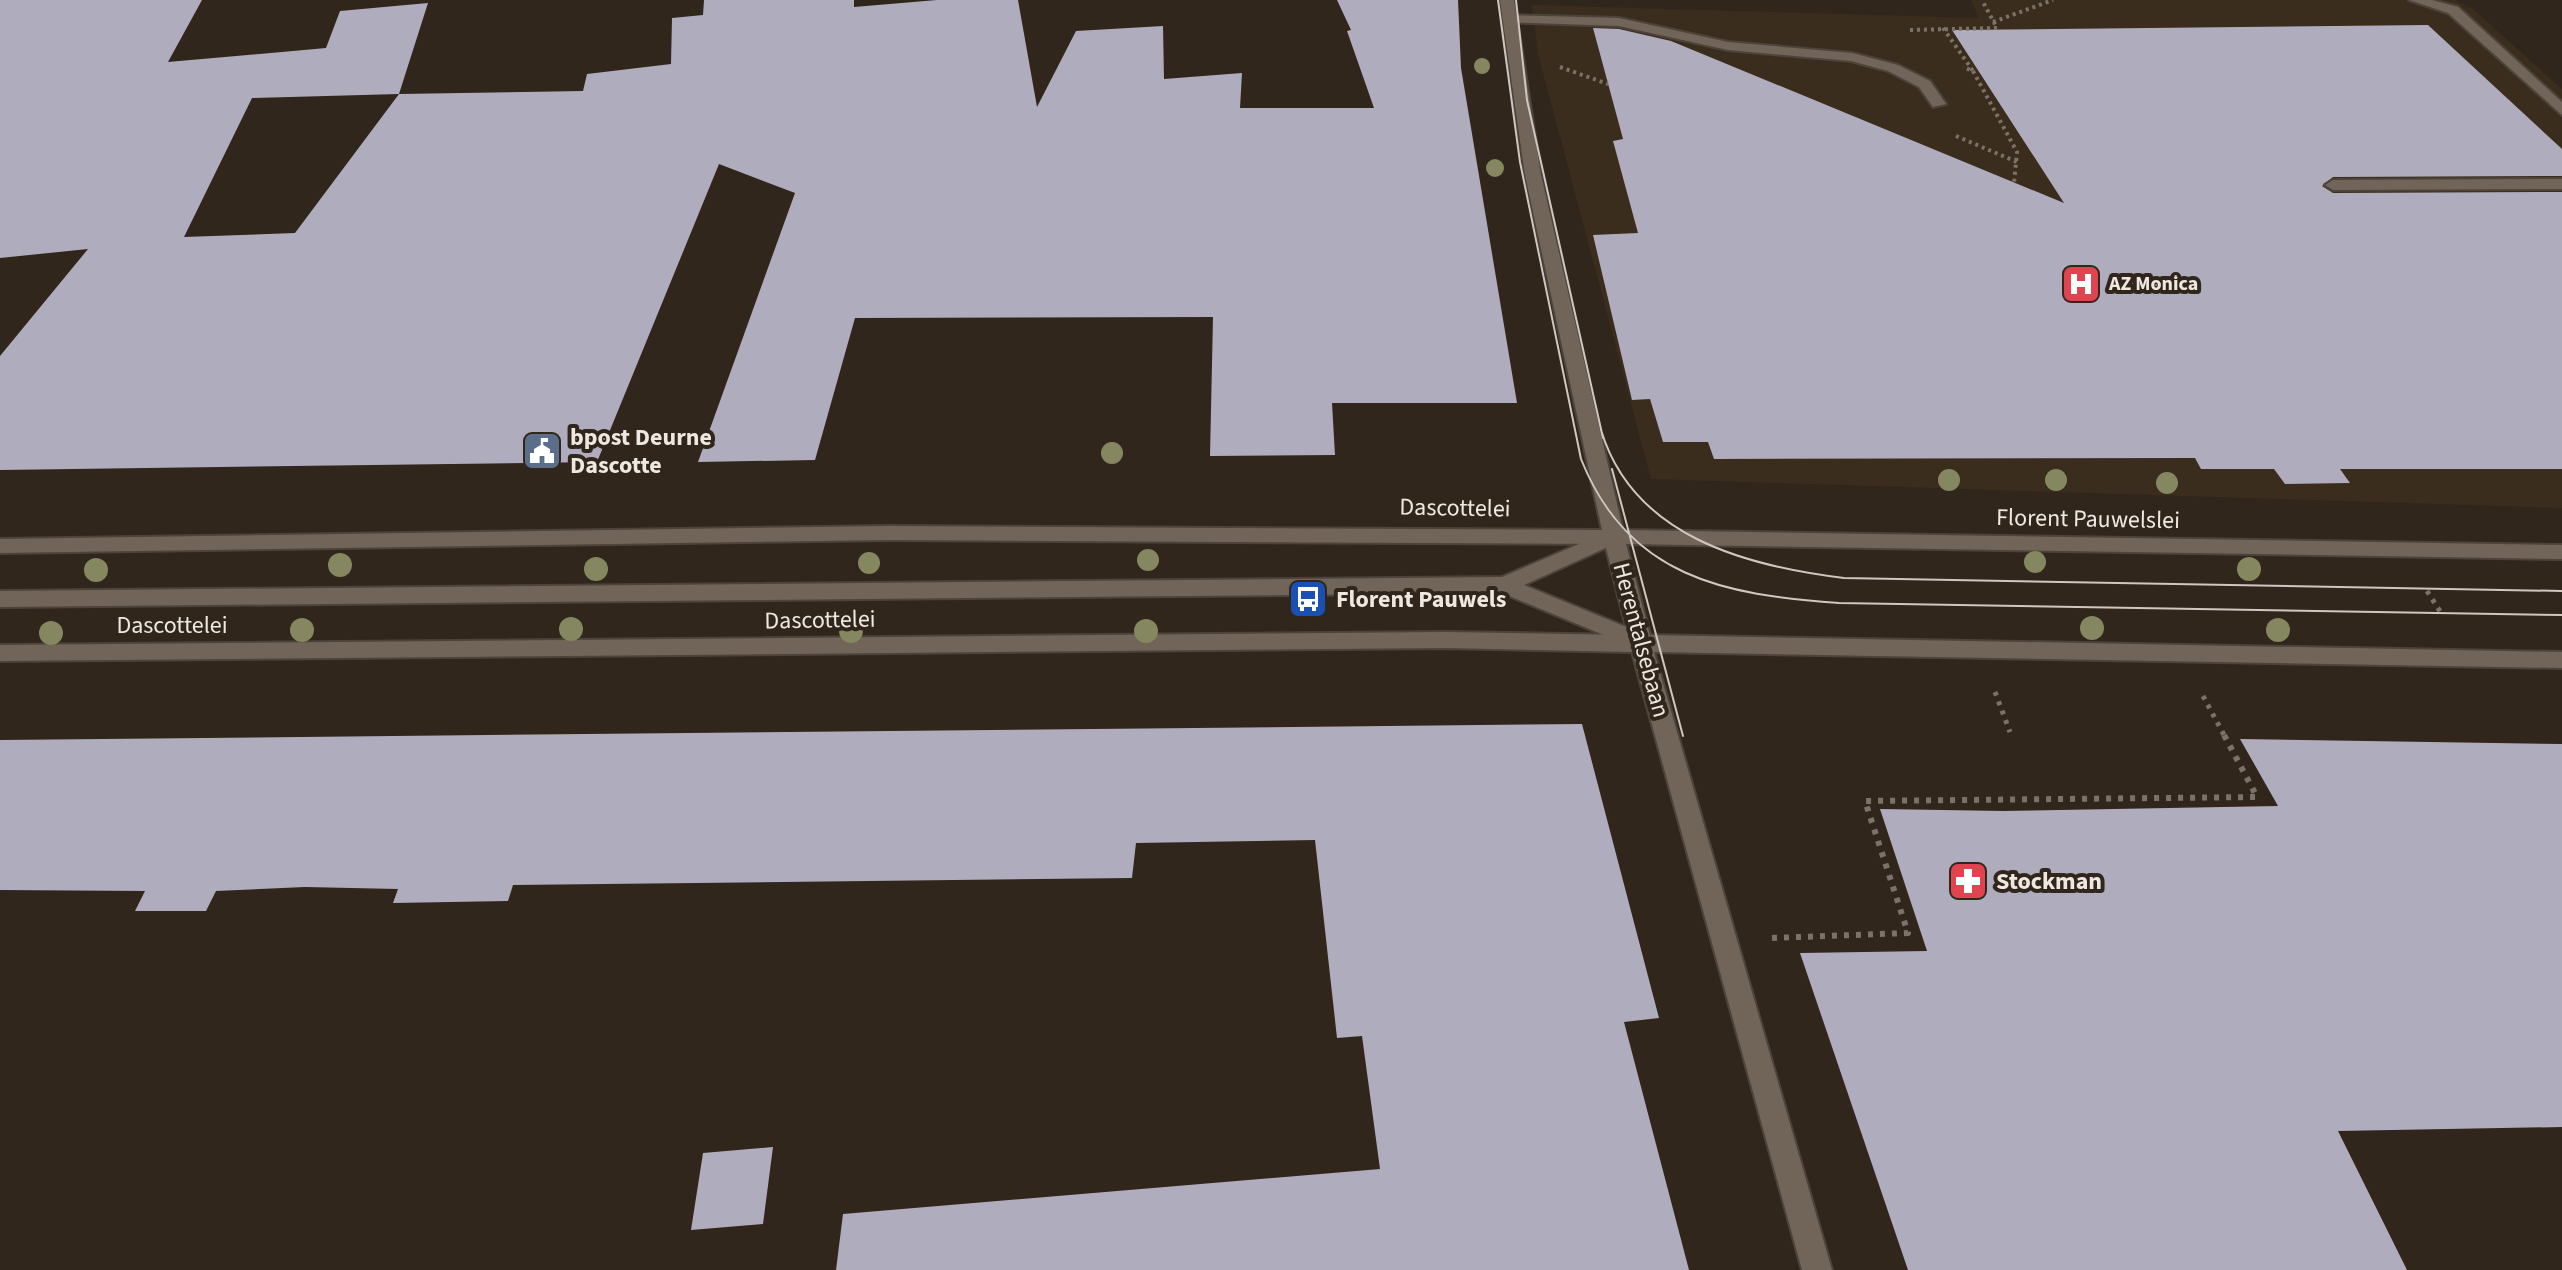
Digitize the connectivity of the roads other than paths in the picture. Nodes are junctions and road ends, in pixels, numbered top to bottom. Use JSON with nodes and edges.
{"nodes":[{"id":1,"x":1507,"y":0,"type":"edge"},
{"id":2,"x":2416,"y":0,"type":"edge"},
{"id":3,"x":1509,"y":19,"type":"junction"},
{"id":4,"x":1938,"y":104,"type":"dead end"},
{"id":5,"x":2562,"y":110,"type":"edge"},
{"id":6,"x":2562,"y":184,"type":"edge"},
{"id":7,"x":2333,"y":185,"type":"dead end"},
{"id":8,"x":1614,"y":536,"type":"junction"},
{"id":9,"x":0,"y":546,"type":"edge"},
{"id":10,"x":2562,"y":552,"type":"edge"},
{"id":11,"x":1504,"y":585,"type":"junction"},
{"id":12,"x":0,"y":599,"type":"edge"},
{"id":13,"x":1640,"y":642,"type":"junction"},
{"id":14,"x":0,"y":653,"type":"edge"},
{"id":15,"x":2562,"y":660,"type":"edge"},
{"id":16,"x":1817,"y":1270,"type":"edge"}],
"edges":[{"from":1,"to":3,"type":"street","name":"Herentalsebaan"},
{"from":2,"to":5,"type":"street"},
{"from":3,"to":4,"type":"street"},
{"from":3,"to":8,"type":"street","name":"Herentalsebaan"},
{"from":6,"to":7,"type":"street"},
{"from":8,"to":9,"type":"street","name":"Dascottelei"},
{"from":8,"to":10,"type":"street","name":"Florent Pauwelslei"},
{"from":8,"to":11,"type":"street"},
{"from":8,"to":13,"type":"street","name":"Herentalsebaan"},
{"from":11,"to":12,"type":"street"},
{"from":11,"to":13,"type":"street"},
{"from":13,"to":14,"type":"street","name":"Dascottelei"},
{"from":13,"to":15,"type":"street"},
{"from":13,"to":16,"type":"street","name":"Herentalsebaan"}]}
